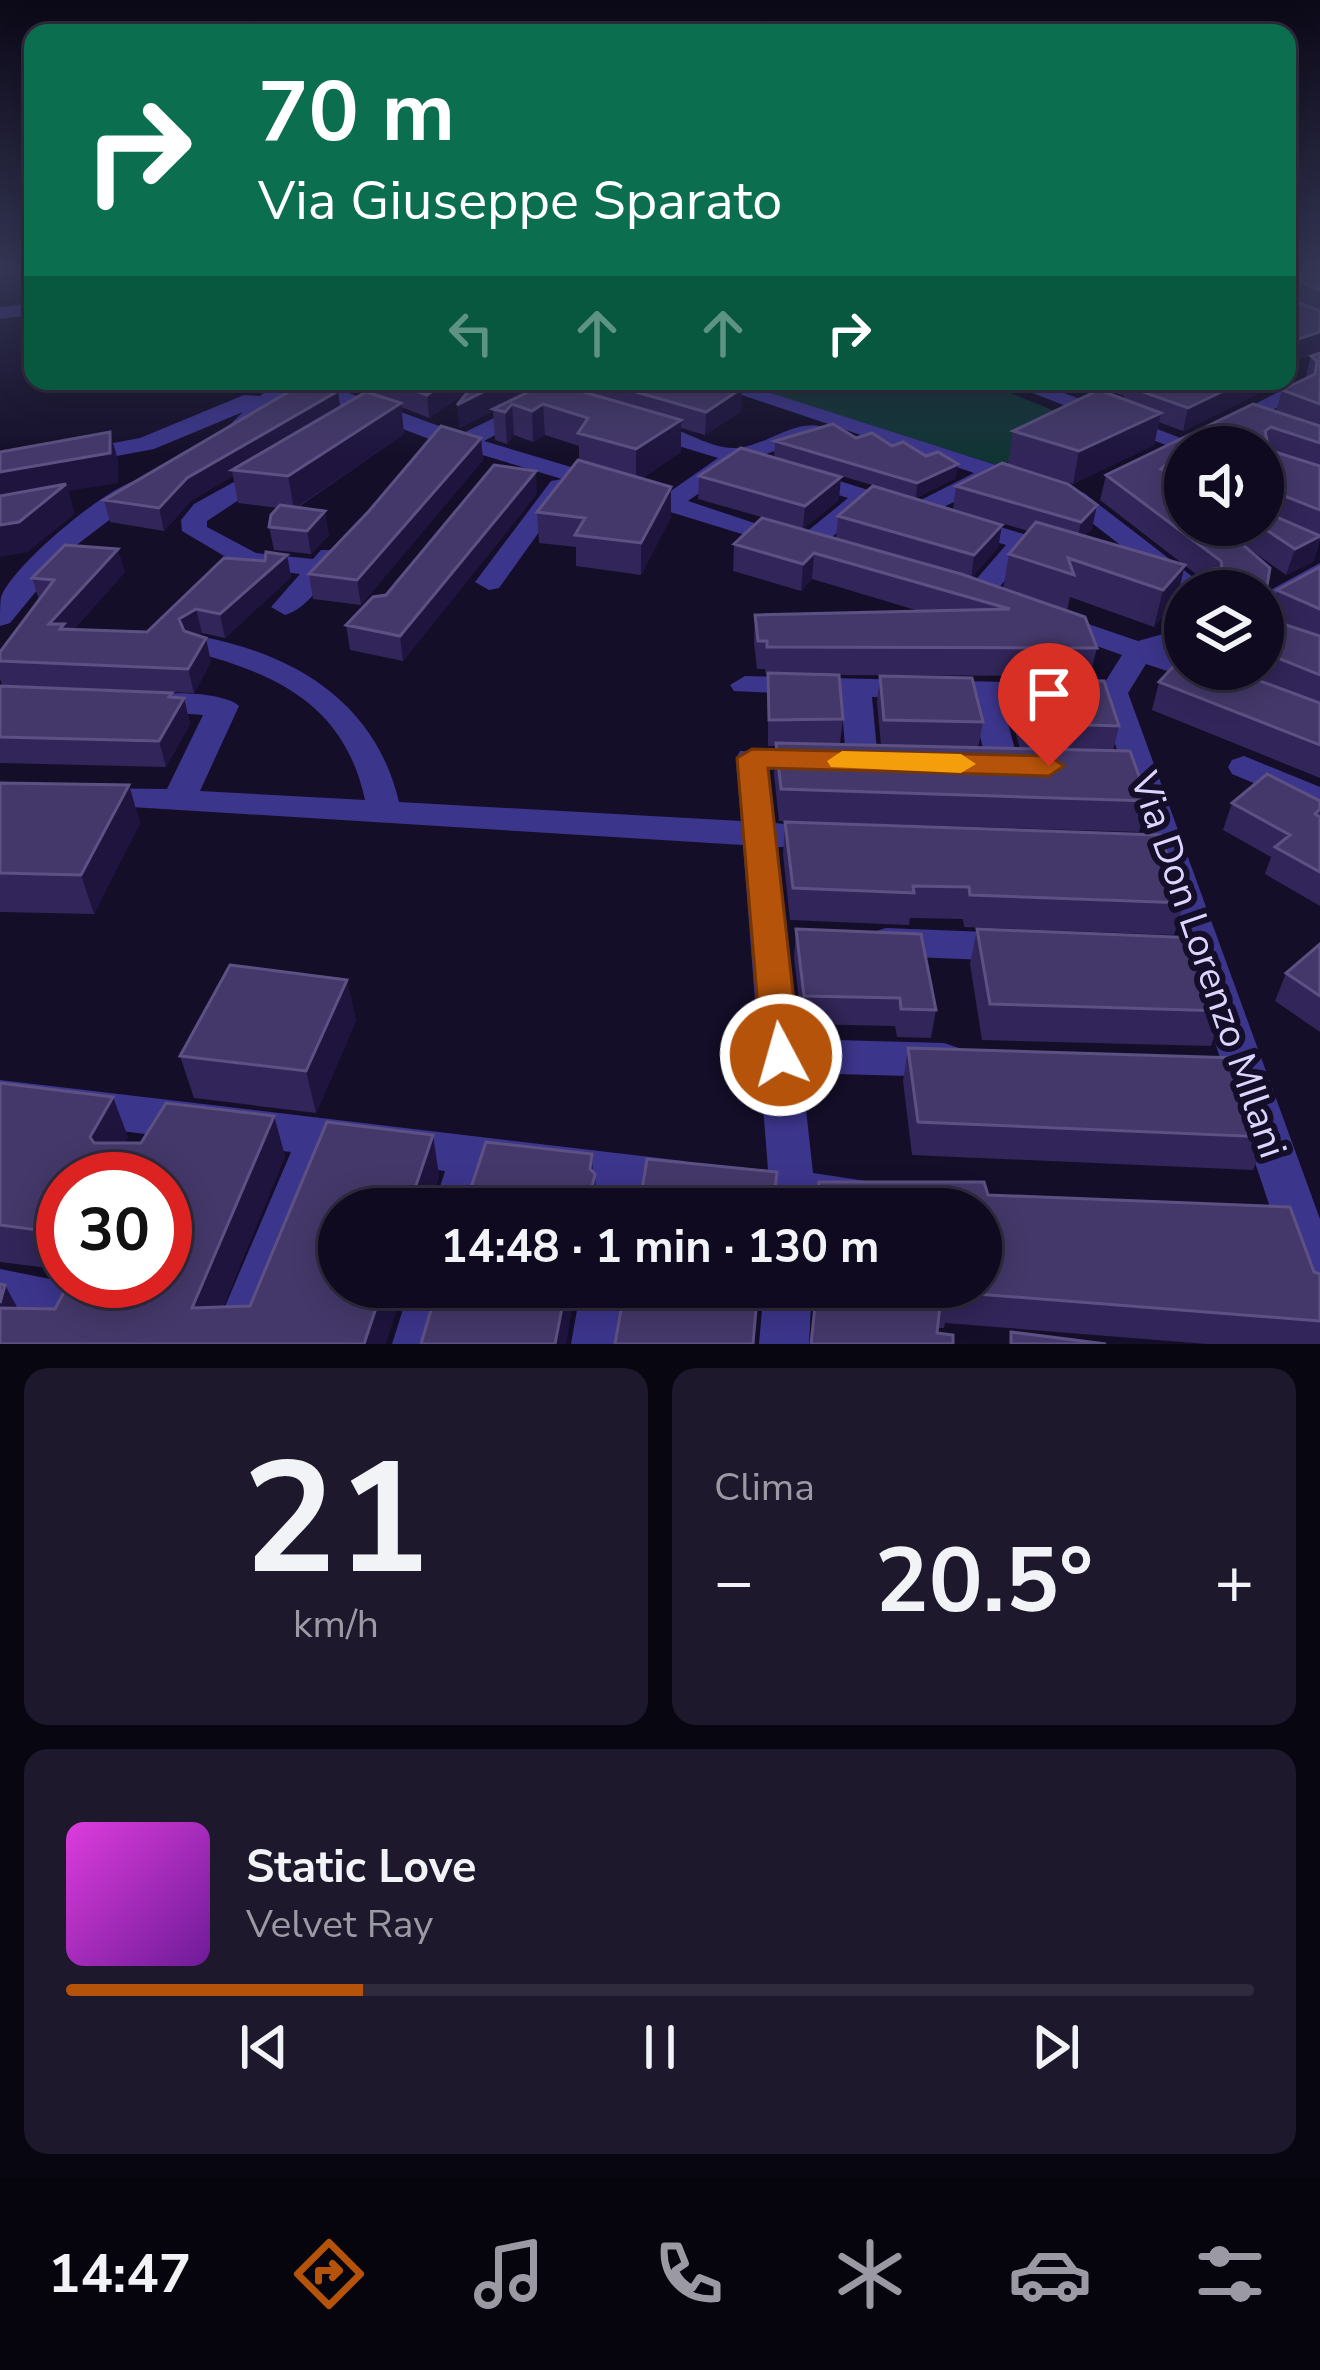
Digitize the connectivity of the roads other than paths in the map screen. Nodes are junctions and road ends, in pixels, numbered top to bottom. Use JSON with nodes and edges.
{"nodes":[{"id":1,"x":270,"y":390,"type":"edge"},
{"id":2,"x":278,"y":390,"type":"edge"},
{"id":3,"x":313,"y":390,"type":"edge"},
{"id":4,"x":562,"y":390,"type":"edge"},
{"id":5,"x":717,"y":390,"type":"edge"},
{"id":6,"x":1040,"y":390,"type":"edge"},
{"id":7,"x":1283,"y":390,"type":"edge"},
{"id":8,"x":543,"y":398,"type":"junction"},
{"id":9,"x":368,"y":410,"type":"junction"},
{"id":10,"x":586,"y":411,"type":"edge"},
{"id":11,"x":1244,"y":414,"type":"junction"},
{"id":12,"x":841,"y":422,"type":"junction"},
{"id":13,"x":629,"y":424,"type":"edge"},
{"id":14,"x":1223,"y":426,"type":"edge"},
{"id":15,"x":1277,"y":426,"type":"edge"},
{"id":16,"x":331,"y":432,"type":"edge"},
{"id":17,"x":1164,"y":432,"type":"edge"},
{"id":18,"x":441,"y":442,"type":"junction"},
{"id":19,"x":205,"y":449,"type":"edge"},
{"id":20,"x":295,"y":454,"type":"edge"},
{"id":21,"x":1164,"y":455,"type":"edge"},
{"id":22,"x":736,"y":456,"type":"junction"},
{"id":23,"x":512,"y":457,"type":"junction"},
{"id":24,"x":1148,"y":462,"type":"edge"},
{"id":25,"x":0,"y":471,"type":"edge"},
{"id":26,"x":166,"y":471,"type":"edge"},
{"id":27,"x":996,"y":473,"type":"junction"},
{"id":28,"x":573,"y":476,"type":"junction"},
{"id":29,"x":481,"y":483,"type":"edge"},
{"id":30,"x":128,"y":492,"type":"junction"},
{"id":31,"x":866,"y":495,"type":"junction"},
{"id":32,"x":64,"y":503,"type":"edge"},
{"id":33,"x":668,"y":504,"type":"junction"},
{"id":34,"x":919,"y":511,"type":"junction"},
{"id":35,"x":349,"y":534,"type":"edge"},
{"id":36,"x":1023,"y":542,"type":"junction"},
{"id":37,"x":1075,"y":558,"type":"edge"},
{"id":38,"x":1158,"y":561,"type":"junction"},
{"id":39,"x":39,"y":562,"type":"junction"},
{"id":40,"x":1114,"y":562,"type":"edge"},
{"id":41,"x":320,"y":568,"type":"junction"},
{"id":42,"x":0,"y":570,"type":"edge"},
{"id":43,"x":1170,"y":570,"type":"edge"},
{"id":44,"x":1320,"y":571,"type":"edge"},
{"id":45,"x":489,"y":583,"type":"dead end"},
{"id":46,"x":1284,"y":586,"type":"edge"},
{"id":47,"x":285,"y":607,"type":"dead end"},
{"id":48,"x":0,"y":617,"type":"edge"},
{"id":49,"x":1284,"y":640,"type":"edge"},
{"id":50,"x":1164,"y":643,"type":"edge"},
{"id":51,"x":203,"y":646,"type":"edge"},
{"id":52,"x":1139,"y":650,"type":"junction"},
{"id":53,"x":1320,"y":654,"type":"edge"},
{"id":54,"x":1164,"y":660,"type":"edge"},
{"id":55,"x":746,"y":685,"type":"dead end"},
{"id":56,"x":856,"y":687,"type":"junction"},
{"id":57,"x":984,"y":690,"type":"junction"},
{"id":58,"x":1092,"y":693,"type":"junction"},
{"id":59,"x":112,"y":702,"type":"edge"},
{"id":60,"x":1003,"y":765,"type":"edge"},
{"id":61,"x":1094,"y":767,"type":"edge"},
{"id":62,"x":1244,"y":767,"type":"dead end"},
{"id":63,"x":1139,"y":768,"type":"junction"},
{"id":64,"x":67,"y":795,"type":"edge"},
{"id":65,"x":1320,"y":800,"type":"edge"},
{"id":66,"x":178,"y":801,"type":"junction"},
{"id":67,"x":385,"y":813,"type":"junction"},
{"id":68,"x":760,"y":836,"type":"junction"},
{"id":69,"x":856,"y":839,"type":"edge"},
{"id":70,"x":1120,"y":848,"type":"edge"},
{"id":71,"x":1168,"y":850,"type":"junction"},
{"id":72,"x":769,"y":937,"type":"junction"},
{"id":73,"x":1044,"y":948,"type":"edge"},
{"id":74,"x":1158,"y":953,"type":"edge"},
{"id":75,"x":1204,"y":955,"type":"junction"},
{"id":76,"x":781,"y":1055,"type":"junction"},
{"id":77,"x":990,"y":1061,"type":"edge"},
{"id":78,"x":1198,"y":1067,"type":"edge"},
{"id":79,"x":1244,"y":1069,"type":"junction"},
{"id":80,"x":0,"y":1098,"type":"edge"},
{"id":81,"x":165,"y":1118,"type":"junction"},
{"id":82,"x":320,"y":1137,"type":"junction"},
{"id":83,"x":148,"y":1152,"type":"edge"},
{"id":84,"x":472,"y":1155,"type":"junction"},
{"id":85,"x":462,"y":1188,"type":"edge"},
{"id":86,"x":605,"y":1188,"type":"edge"},
{"id":87,"x":793,"y":1188,"type":"edge"},
{"id":88,"x":1247,"y":1212,"type":"edge"},
{"id":89,"x":1295,"y":1214,"type":"junction"},
{"id":90,"x":1320,"y":1285,"type":"edge"},
{"id":91,"x":0,"y":1292,"type":"edge"},
{"id":92,"x":428,"y":1308,"type":"edge"},
{"id":93,"x":602,"y":1308,"type":"edge"},
{"id":94,"x":787,"y":1308,"type":"edge"},
{"id":95,"x":65,"y":1309,"type":"edge"},
{"id":96,"x":234,"y":1344,"type":"edge"},
{"id":97,"x":417,"y":1344,"type":"edge"},
{"id":98,"x":596,"y":1344,"type":"edge"},
{"id":99,"x":784,"y":1344,"type":"edge"}],
"edges":[{"from":1,"to":25,"type":"street"},
{"from":2,"to":19,"type":"street"},
{"from":3,"to":9,"type":"street"},
{"from":4,"to":8,"type":"street"},
{"from":5,"to":12,"type":"street"},
{"from":6,"to":17,"type":"street"},
{"from":7,"to":11,"type":"street"},
{"from":8,"to":10,"type":"street"},
{"from":8,"to":18,"type":"street"},
{"from":9,"to":16,"type":"street"},
{"from":9,"to":18,"type":"street"},
{"from":11,"to":14,"type":"street"},
{"from":11,"to":15,"type":"street"},
{"from":12,"to":22,"type":"street"},
{"from":12,"to":27,"type":"street"},
{"from":13,"to":22,"type":"street"},
{"from":18,"to":23,"type":"street"},
{"from":20,"to":41,"type":"street"},
{"from":21,"to":24,"type":"street"},
{"from":22,"to":31,"type":"street"},
{"from":22,"to":33,"type":"street"},
{"from":23,"to":28,"type":"street"},
{"from":23,"to":29,"type":"street"},
{"from":26,"to":30,"type":"street"},
{"from":27,"to":34,"type":"street"},
{"from":27,"to":38,"type":"street"},
{"from":28,"to":33,"type":"street"},
{"from":28,"to":45,"type":"street"},
{"from":30,"to":32,"type":"street"},
{"from":30,"to":39,"type":"street"},
{"from":31,"to":33,"type":"street"},
{"from":31,"to":34,"type":"street"},
{"from":34,"to":36,"type":"street"},
{"from":35,"to":41,"type":"street"},
{"from":36,"to":37,"type":"street"},
{"from":36,"to":52,"type":"street"},
{"from":38,"to":40,"type":"street"},
{"from":38,"to":43,"type":"street"},
{"from":39,"to":42,"type":"street"},
{"from":39,"to":48,"type":"street"},
{"from":41,"to":47,"type":"street"},
{"from":44,"to":46,"type":"street"},
{"from":49,"to":53,"type":"street"},
{"from":50,"to":52,"type":"street"},
{"from":51,"to":67,"type":"street"},
{"from":52,"to":54,"type":"street"},
{"from":52,"to":58,"type":"street"},
{"from":55,"to":56,"type":"street"},
{"from":56,"to":57,"type":"street"},
{"from":56,"to":68,"type":"street"},
{"from":57,"to":58,"type":"street"},
{"from":57,"to":60,"type":"street"},
{"from":58,"to":63,"type":"street","name":"Via Don Lorenzo MIlani"},
{"from":59,"to":66,"type":"street"},
{"from":61,"to":63,"type":"street"},
{"from":62,"to":65,"type":"street"},
{"from":63,"to":71,"type":"street","name":"Via Don Lorenzo MIlani"},
{"from":64,"to":66,"type":"street"},
{"from":66,"to":67,"type":"street"},
{"from":67,"to":68,"type":"street"},
{"from":68,"to":69,"type":"street"},
{"from":68,"to":72,"type":"street"},
{"from":70,"to":71,"type":"street"},
{"from":71,"to":75,"type":"street","name":"Via Don Lorenzo MIlani"},
{"from":72,"to":73,"type":"street"},
{"from":72,"to":76,"type":"street"},
{"from":74,"to":75,"type":"street"},
{"from":75,"to":79,"type":"street","name":"Via Don Lorenzo MIlani"},
{"from":76,"to":77,"type":"street"},
{"from":76,"to":87,"type":"street"},
{"from":78,"to":79,"type":"street"},
{"from":79,"to":89,"type":"street","name":"Via Don Lorenzo MIlani"},
{"from":80,"to":81,"type":"street"},
{"from":81,"to":82,"type":"street"},
{"from":81,"to":83,"type":"street"},
{"from":82,"to":84,"type":"street"},
{"from":82,"to":96,"type":"street"},
{"from":84,"to":85,"type":"street"},
{"from":84,"to":86,"type":"street"},
{"from":88,"to":89,"type":"street"},
{"from":89,"to":90,"type":"street","name":"Via Don Lorenzo MIlani"},
{"from":91,"to":95,"type":"street"},
{"from":92,"to":97,"type":"street"},
{"from":93,"to":98,"type":"street"},
{"from":94,"to":99,"type":"street"}]}
